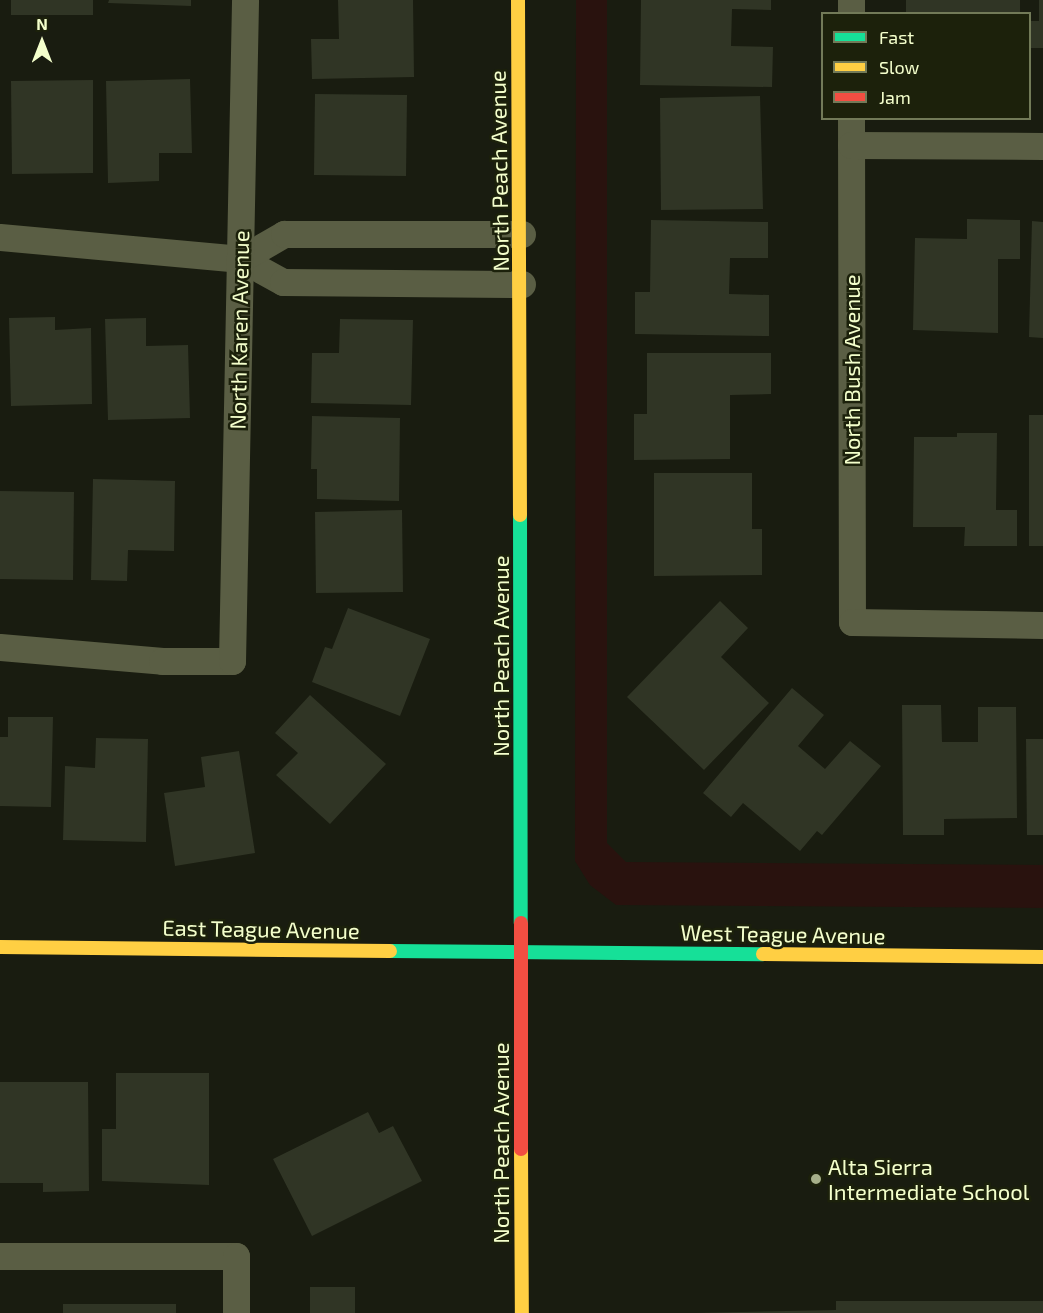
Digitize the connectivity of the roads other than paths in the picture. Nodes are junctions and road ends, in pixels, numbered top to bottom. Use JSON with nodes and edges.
{"nodes":[{"id":1,"x":245,"y":0,"type":"edge"},
{"id":2,"x":518,"y":0,"type":"edge"},
{"id":3,"x":851,"y":132,"type":"edge"},
{"id":4,"x":1043,"y":146,"type":"edge"},
{"id":5,"x":522,"y":234,"type":"junction"},
{"id":6,"x":0,"y":237,"type":"edge"},
{"id":7,"x":241,"y":259,"type":"junction"},
{"id":8,"x":522,"y":284,"type":"junction"},
{"id":9,"x":1043,"y":625,"type":"edge"},
{"id":10,"x":0,"y":647,"type":"edge"},
{"id":11,"x":0,"y":947,"type":"edge"},
{"id":12,"x":522,"y":952,"type":"junction"},
{"id":13,"x":1043,"y":957,"type":"edge"},
{"id":14,"x":0,"y":1256,"type":"edge"},
{"id":15,"x":236,"y":1313,"type":"edge"},
{"id":16,"x":522,"y":1313,"type":"edge"}],
"edges":[{"from":1,"to":7,"type":"street","name":"North Karen Avenue"},
{"from":2,"to":5,"type":"street","name":"North Peach Avenue"},
{"from":3,"to":4,"type":"street"},
{"from":3,"to":9,"type":"street","name":"North Bush Avenue"},
{"from":5,"to":7,"type":"street"},
{"from":5,"to":8,"type":"street","name":"North Peach Avenue"},
{"from":6,"to":7,"type":"street"},
{"from":7,"to":8,"type":"street"},
{"from":7,"to":10,"type":"street","name":"North Karen Avenue"},
{"from":8,"to":12,"type":"street","name":"North Peach Avenue"},
{"from":11,"to":12,"type":"street","name":"East Teague Avenue"},
{"from":12,"to":13,"type":"street","name":"West Teague Avenue"},
{"from":12,"to":16,"type":"street","name":"North Peach Avenue"},
{"from":14,"to":15,"type":"street"}]}
